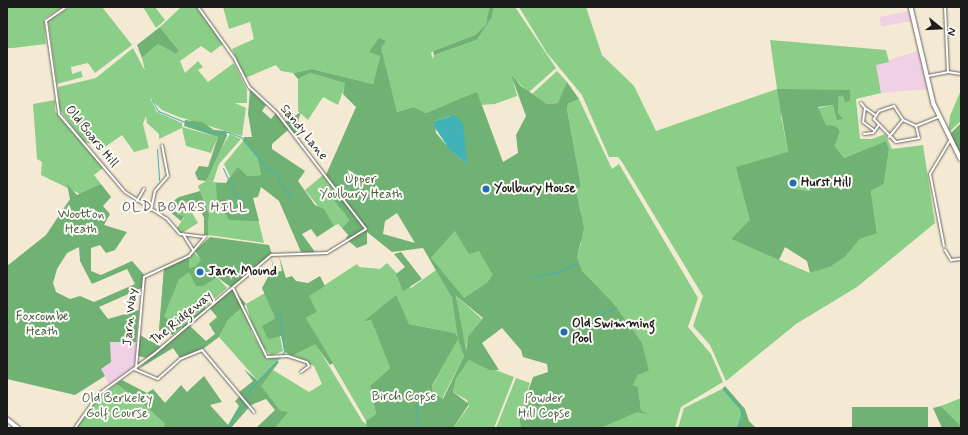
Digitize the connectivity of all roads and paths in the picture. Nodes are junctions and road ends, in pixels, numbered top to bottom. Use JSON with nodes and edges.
{"nodes":[{"id":1,"x":66,"y":7,"type":"edge"},
{"id":2,"x":198,"y":7,"type":"edge"},
{"id":3,"x":911,"y":7,"type":"edge"},
{"id":4,"x":945,"y":7,"type":"edge"},
{"id":5,"x":948,"y":72,"type":"junction"},
{"id":6,"x":961,"y":74,"type":"edge"},
{"id":7,"x":926,"y":76,"type":"junction"},
{"id":8,"x":861,"y":103,"type":"dead end"},
{"id":9,"x":865,"y":108,"type":"junction"},
{"id":10,"x":875,"y":115,"type":"junction"},
{"id":11,"x":938,"y":117,"type":"junction"},
{"id":12,"x":903,"y":120,"type":"junction"},
{"id":13,"x":878,"y":126,"type":"junction"},
{"id":14,"x":916,"y":126,"type":"junction"},
{"id":15,"x":875,"y":131,"type":"junction"},
{"id":16,"x":864,"y":134,"type":"dead end"},
{"id":17,"x":888,"y":136,"type":"junction"},
{"id":18,"x":950,"y":141,"type":"junction"},
{"id":19,"x":162,"y":146,"type":"dead end"},
{"id":20,"x":961,"y":159,"type":"edge"},
{"id":21,"x":144,"y":189,"type":"dead end"},
{"id":22,"x":137,"y":200,"type":"junction"},
{"id":23,"x":151,"y":210,"type":"junction"},
{"id":24,"x":366,"y":229,"type":"joint"},
{"id":25,"x":183,"y":234,"type":"junction"},
{"id":26,"x":944,"y":246,"type":"dead end"},
{"id":27,"x":193,"y":250,"type":"junction"},
{"id":28,"x":945,"y":250,"type":"dead end"},
{"id":29,"x":961,"y":259,"type":"edge"},
{"id":30,"x":233,"y":288,"type":"junction"},
{"id":31,"x":135,"y":368,"type":"junction"},
{"id":32,"x":300,"y":372,"type":"dead end"},
{"id":33,"x":254,"y":412,"type":"dead end"},
{"id":34,"x":7,"y":419,"type":"edge"},
{"id":35,"x":18,"y":428,"type":"edge"},
{"id":36,"x":75,"y":428,"type":"edge"}],
"edges":[{"from":1,"to":22,"type":"street","name":"Old Boars Hill"},
{"from":2,"to":24,"type":"street","name":"Sandy Lane"},
{"from":3,"to":7,"type":"street"},
{"from":4,"to":5,"type":"street"},
{"from":5,"to":6,"type":"street"},
{"from":5,"to":7,"type":"street"},
{"from":7,"to":11,"type":"street"},
{"from":8,"to":9,"type":"street"},
{"from":9,"to":10,"type":"street"},
{"from":9,"to":15,"type":"street"},
{"from":10,"to":12,"type":"street"},
{"from":10,"to":13,"type":"street"},
{"from":11,"to":14,"type":"street"},
{"from":11,"to":18,"type":"street"},
{"from":12,"to":14,"type":"street"},
{"from":12,"to":17,"type":"street"},
{"from":13,"to":15,"type":"street"},
{"from":13,"to":17,"type":"street"},
{"from":14,"to":17,"type":"street"},
{"from":15,"to":16,"type":"street"},
{"from":18,"to":20,"type":"street"},
{"from":18,"to":26,"type":"street"},
{"from":19,"to":23,"type":"street"},
{"from":21,"to":22,"type":"street"},
{"from":22,"to":23,"type":"street","name":"Old Boars Hill"},
{"from":23,"to":25,"type":"street","name":"Old Boars Hill"},
{"from":24,"to":30,"type":"street","name":"The Ridgeway"},
{"from":25,"to":27,"type":"street","name":"Old Boars Hill"},
{"from":25,"to":27,"type":"street"},
{"from":27,"to":31,"type":"street","name":"Jarn Way"},
{"from":28,"to":29,"type":"street"},
{"from":30,"to":31,"type":"street","name":"The Ridgeway"},
{"from":30,"to":32,"type":"street"},
{"from":31,"to":33,"type":"street"},
{"from":31,"to":36,"type":"street","name":"The Ridgeway"},
{"from":34,"to":35,"type":"street"}]}
